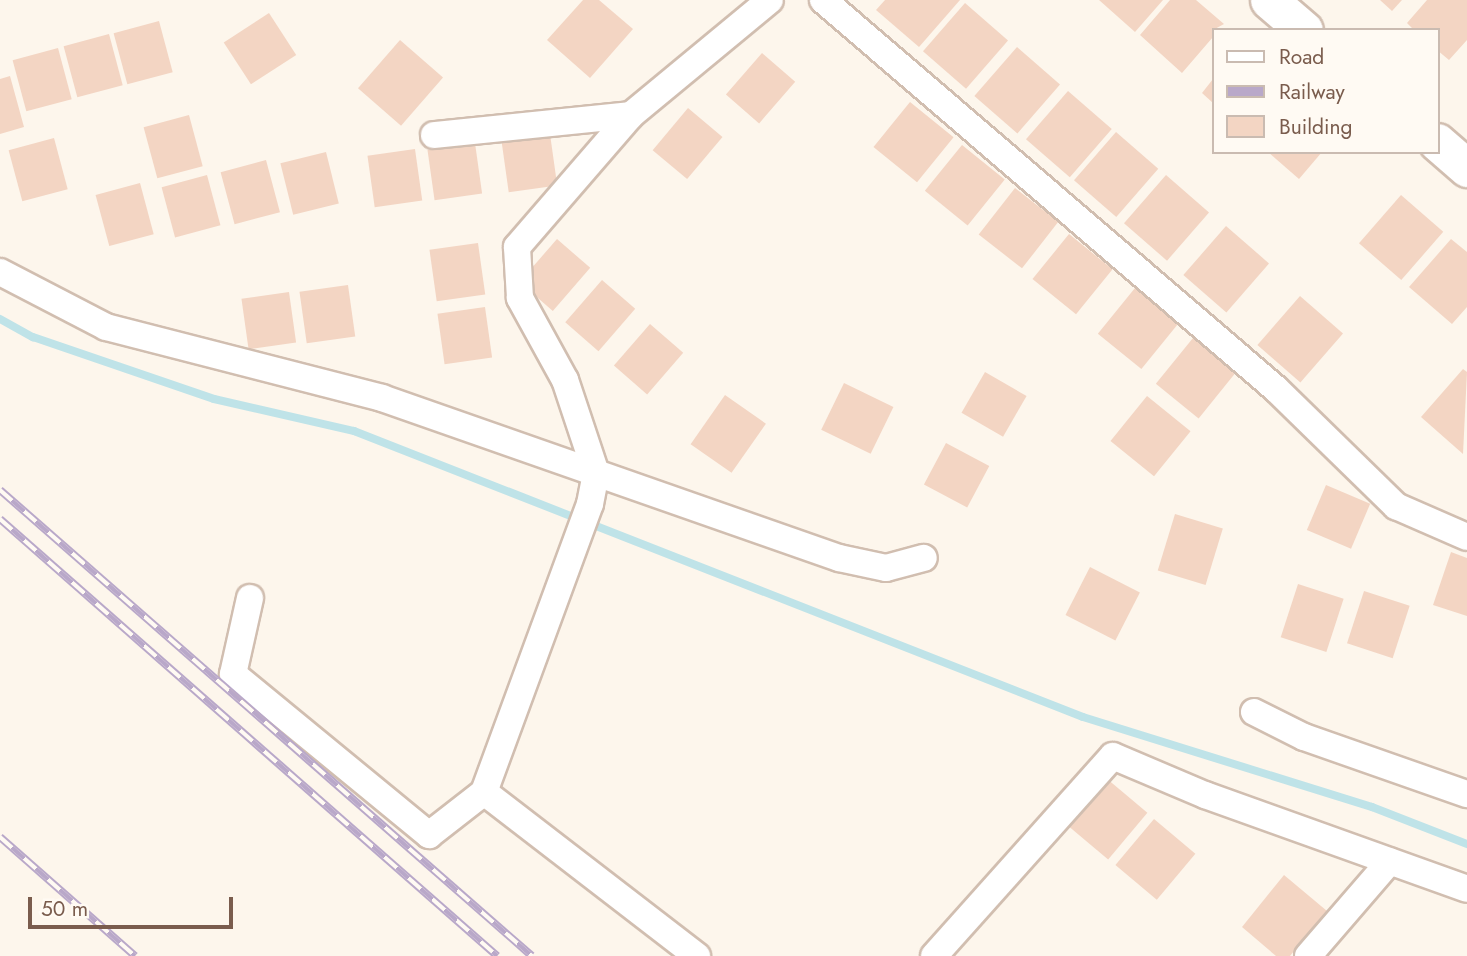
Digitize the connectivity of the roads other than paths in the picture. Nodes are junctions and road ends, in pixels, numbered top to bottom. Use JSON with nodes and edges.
{"nodes":[{"id":1,"x":769,"y":0,"type":"edge"},
{"id":2,"x":823,"y":0,"type":"edge"},
{"id":3,"x":1269,"y":0,"type":"edge"},
{"id":4,"x":1302,"y":28,"type":"edge"},
{"id":5,"x":631,"y":115,"type":"junction"},
{"id":6,"x":434,"y":135,"type":"dead end"},
{"id":7,"x":1439,"y":144,"type":"edge"},
{"id":8,"x":1467,"y":168,"type":"edge"},
{"id":9,"x":0,"y":272,"type":"edge"},
{"id":10,"x":596,"y":473,"type":"junction"},
{"id":11,"x":1467,"y":537,"type":"edge"},
{"id":12,"x":924,"y":558,"type":"dead end"},
{"id":13,"x":250,"y":597,"type":"dead end"},
{"id":14,"x":1254,"y":712,"type":"dead end"},
{"id":15,"x":484,"y":792,"type":"junction"},
{"id":16,"x":1467,"y":794,"type":"edge"},
{"id":17,"x":1390,"y":861,"type":"junction"},
{"id":18,"x":1467,"y":889,"type":"edge"},
{"id":19,"x":698,"y":956,"type":"edge"},
{"id":20,"x":934,"y":956,"type":"edge"},
{"id":21,"x":1308,"y":956,"type":"edge"}],
"edges":[{"from":1,"to":5,"type":"street"},
{"from":2,"to":11,"type":"street"},
{"from":3,"to":4,"type":"main road"},
{"from":5,"to":6,"type":"street"},
{"from":5,"to":10,"type":"street"},
{"from":7,"to":8,"type":"main road"},
{"from":9,"to":10,"type":"street"},
{"from":10,"to":12,"type":"street"},
{"from":10,"to":15,"type":"street"},
{"from":13,"to":15,"type":"street"},
{"from":14,"to":16,"type":"street"},
{"from":15,"to":19,"type":"street"},
{"from":17,"to":18,"type":"street"},
{"from":17,"to":20,"type":"street"},
{"from":17,"to":21,"type":"street"}]}
